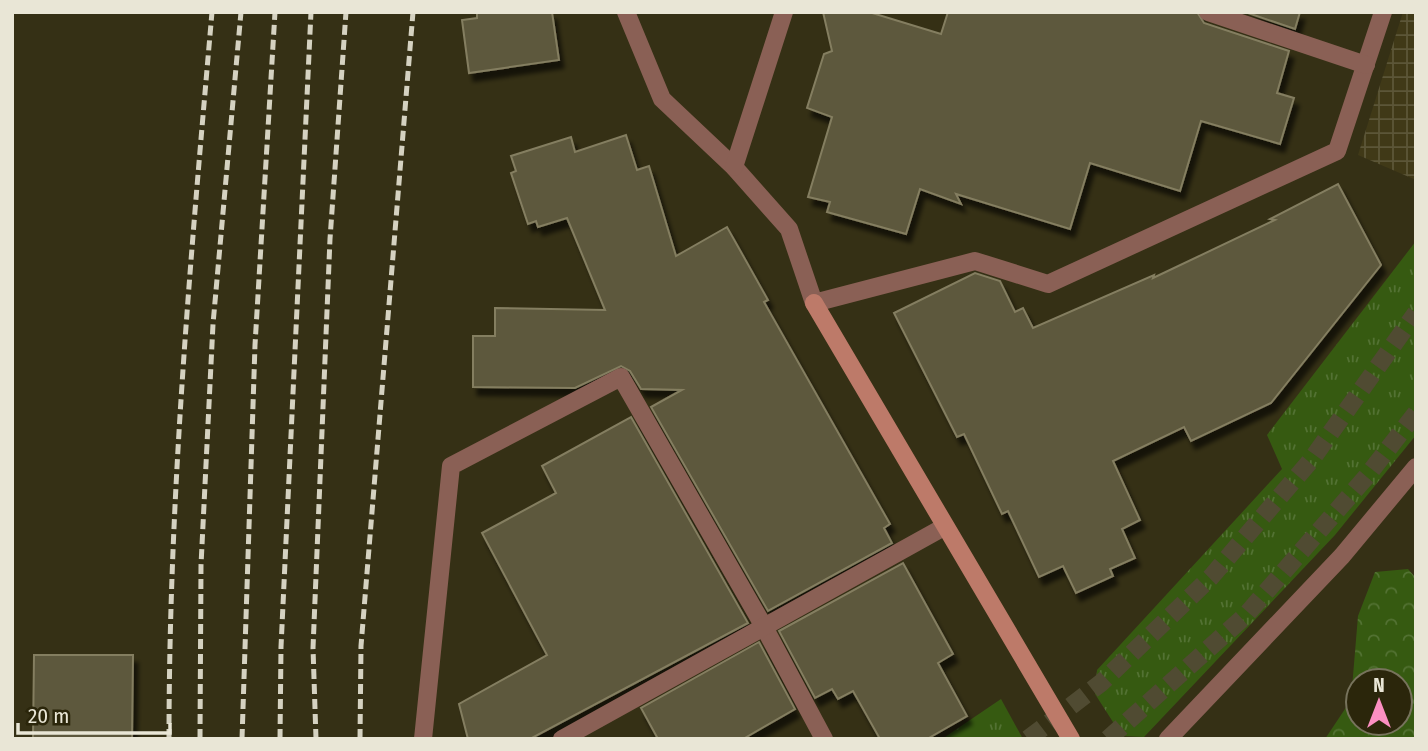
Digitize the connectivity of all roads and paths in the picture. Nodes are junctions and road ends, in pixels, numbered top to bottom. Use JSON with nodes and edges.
{"nodes":[{"id":1,"x":626,"y":12,"type":"edge"},
{"id":2,"x":783,"y":12,"type":"edge"},
{"id":3,"x":1208,"y":12,"type":"edge"},
{"id":4,"x":1383,"y":12,"type":"edge"},
{"id":5,"x":1366,"y":65,"type":"junction"},
{"id":6,"x":734,"y":167,"type":"junction"},
{"id":7,"x":814,"y":303,"type":"junction"},
{"id":8,"x":1416,"y":467,"type":"edge"},
{"id":9,"x":944,"y":527,"type":"junction"},
{"id":10,"x":763,"y":625,"type":"junction"},
{"id":11,"x":423,"y":739,"type":"edge"},
{"id":12,"x":562,"y":739,"type":"edge"},
{"id":13,"x":824,"y":739,"type":"edge"},
{"id":14,"x":1071,"y":739,"type":"edge"},
{"id":15,"x":1168,"y":739,"type":"edge"}],
"edges":[{"from":1,"to":6,"type":"street"},
{"from":2,"to":6,"type":"street"},
{"from":3,"to":5,"type":"street"},
{"from":4,"to":5,"type":"street"},
{"from":5,"to":7,"type":"street"},
{"from":6,"to":7,"type":"street"},
{"from":7,"to":9,"type":"street"},
{"from":8,"to":15,"type":"street"},
{"from":9,"to":10,"type":"street"},
{"from":9,"to":14,"type":"street"},
{"from":10,"to":11,"type":"street"},
{"from":10,"to":12,"type":"street"},
{"from":10,"to":13,"type":"street"}]}
